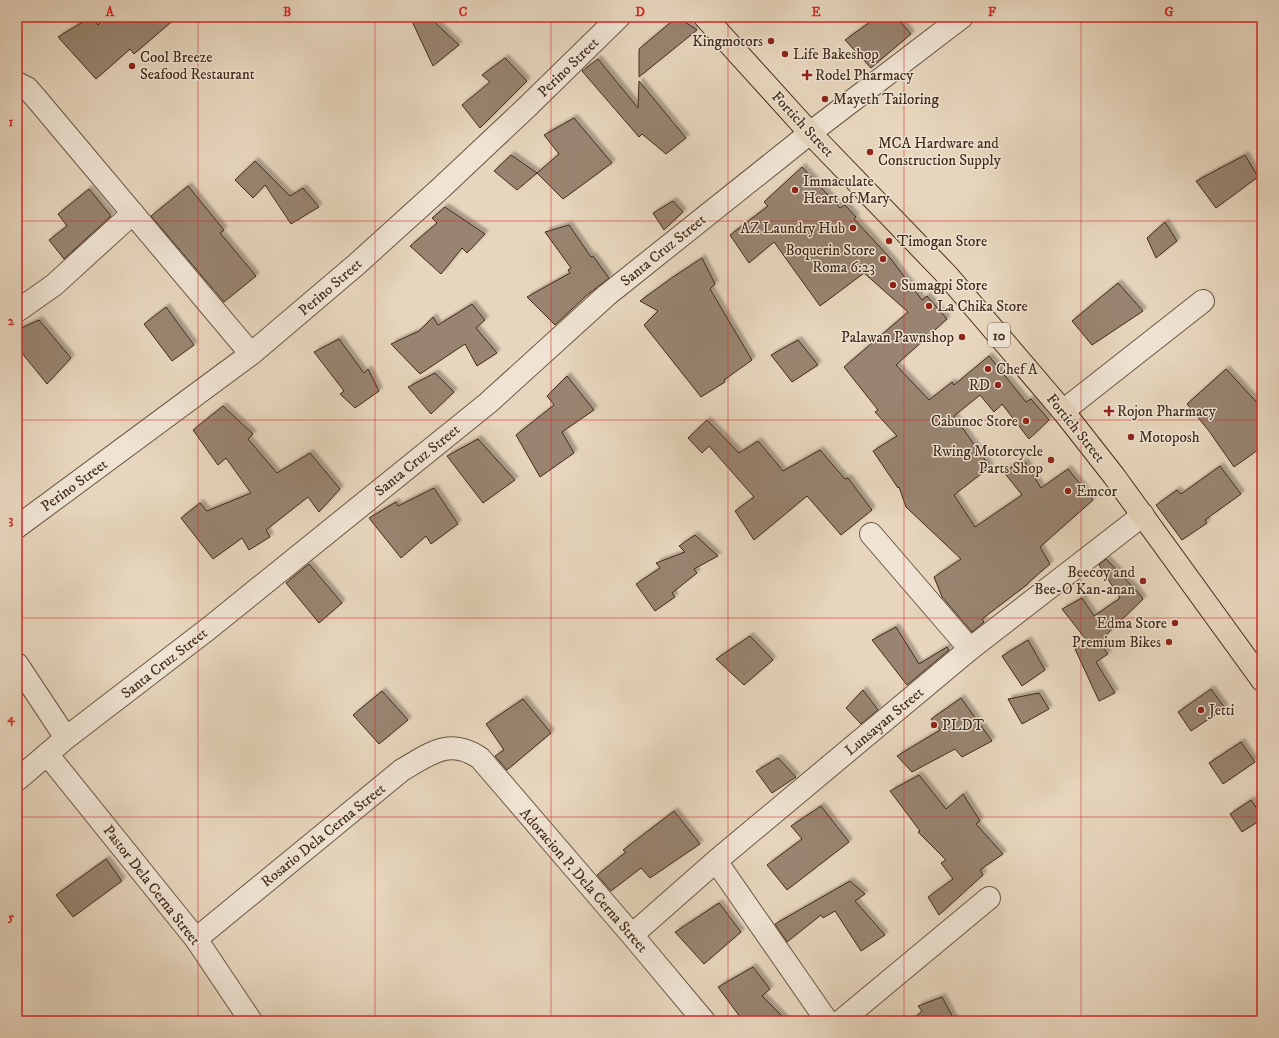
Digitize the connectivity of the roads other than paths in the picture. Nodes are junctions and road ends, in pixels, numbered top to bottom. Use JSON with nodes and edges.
{"nodes":[{"id":1,"x":618,"y":17,"type":"edge"},
{"id":2,"x":705,"y":17,"type":"edge"},
{"id":3,"x":962,"y":17,"type":"edge"},
{"id":4,"x":17,"y":83,"type":"edge"},
{"id":5,"x":810,"y":133,"type":"junction"},
{"id":6,"x":133,"y":213,"type":"junction"},
{"id":7,"x":1203,"y":301,"type":"dead end"},
{"id":8,"x":17,"y":312,"type":"edge"},
{"id":9,"x":251,"y":354,"type":"junction"},
{"id":10,"x":1063,"y":411,"type":"junction"},
{"id":11,"x":1144,"y":515,"type":"junction"},
{"id":12,"x":17,"y":527,"type":"edge"},
{"id":13,"x":871,"y":534,"type":"dead end"},
{"id":14,"x":970,"y":649,"type":"junction"},
{"id":15,"x":17,"y":664,"type":"edge"},
{"id":16,"x":1262,"y":680,"type":"edge"},
{"id":17,"x":66,"y":738,"type":"junction"},
{"id":18,"x":458,"y":748,"type":"joint"},
{"id":19,"x":47,"y":754,"type":"junction"},
{"id":20,"x":17,"y":780,"type":"edge"},
{"id":21,"x":716,"y":861,"type":"junction"},
{"id":22,"x":989,"y":898,"type":"dead end"},
{"id":23,"x":632,"y":935,"type":"junction"},
{"id":24,"x":196,"y":939,"type":"junction"},
{"id":25,"x":251,"y":1021,"type":"edge"},
{"id":26,"x":704,"y":1021,"type":"edge"},
{"id":27,"x":827,"y":1021,"type":"edge"},
{"id":28,"x":841,"y":1021,"type":"edge"}],
"edges":[{"from":1,"to":9,"type":"street","name":"Perino Street"},
{"from":2,"to":5,"type":"highway","name":"Fortich Street","number":"10"},
{"from":3,"to":5,"type":"street","name":"Santa Cruz Street"},
{"from":4,"to":6,"type":"street"},
{"from":5,"to":10,"type":"highway","name":"Fortich Street","number":"10"},
{"from":5,"to":17,"type":"street","name":"Santa Cruz Street"},
{"from":6,"to":8,"type":"street"},
{"from":6,"to":9,"type":"street"},
{"from":7,"to":10,"type":"street"},
{"from":9,"to":12,"type":"street","name":"Perino Street"},
{"from":10,"to":11,"type":"highway","name":"Fortich Street","number":"10"},
{"from":11,"to":14,"type":"street","name":"Lunsayan Street"},
{"from":11,"to":16,"type":"highway","name":"Fortich Street","number":"10"},
{"from":13,"to":14,"type":"street"},
{"from":14,"to":21,"type":"street","name":"Lunsayan Street"},
{"from":15,"to":17,"type":"street"},
{"from":17,"to":19,"type":"street","name":"Santa Cruz Street"},
{"from":18,"to":23,"type":"street","name":"Adoracion P. Dela Cerna Street"},
{"from":18,"to":24,"type":"street","name":"Rosario Dela Cerna Street"},
{"from":19,"to":20,"type":"street","name":"Santa Cruz Street"},
{"from":19,"to":24,"type":"street","name":"Pastor Dela Cerna Street"},
{"from":21,"to":23,"type":"street","name":"Lunsayan Street"},
{"from":21,"to":27,"type":"street"},
{"from":22,"to":28,"type":"street"},
{"from":23,"to":26,"type":"street","name":"Adoracion P. Dela Cerna Street"},
{"from":24,"to":25,"type":"street","name":"Pastor Dela Cerna Street"}]}
